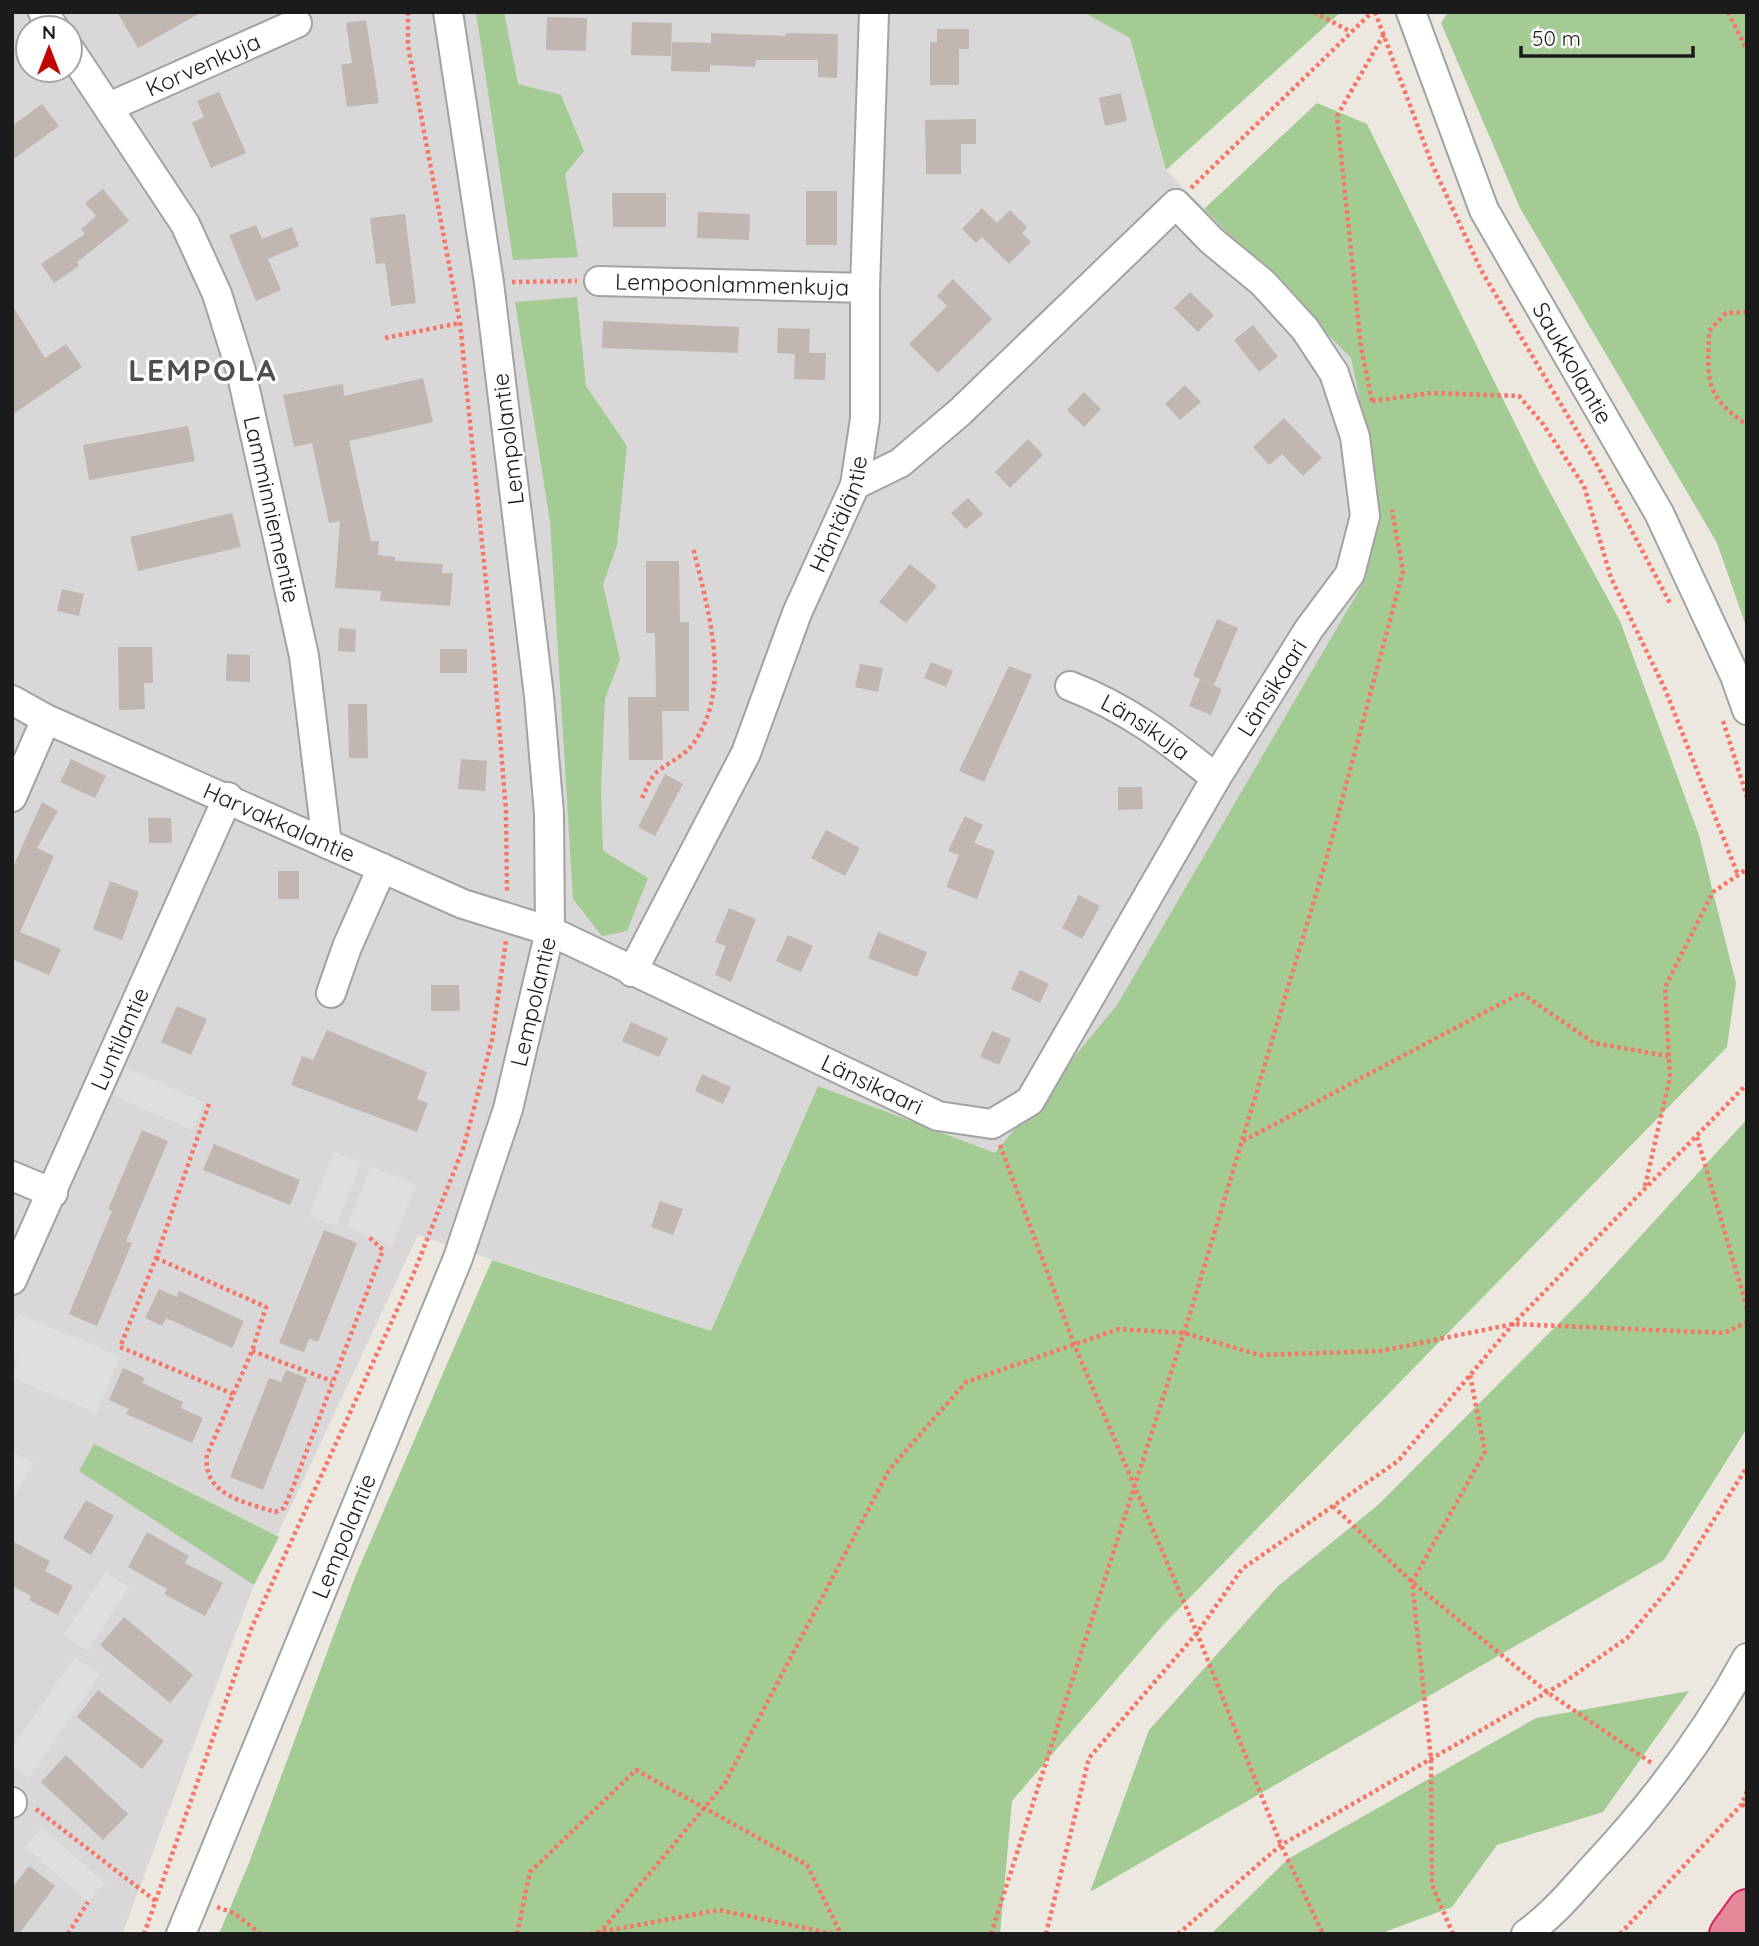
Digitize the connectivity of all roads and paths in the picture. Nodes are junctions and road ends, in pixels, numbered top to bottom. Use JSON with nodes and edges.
{"nodes":[{"id":1,"x":408,"y":12,"type":"edge"},
{"id":2,"x":448,"y":12,"type":"edge"},
{"id":3,"x":874,"y":12,"type":"edge"},
{"id":4,"x":1314,"y":12,"type":"edge"},
{"id":5,"x":1373,"y":12,"type":"edge"},
{"id":6,"x":1411,"y":12,"type":"edge"},
{"id":7,"x":1728,"y":12,"type":"edge"},
{"id":8,"x":297,"y":23,"type":"dead end"},
{"id":9,"x":1351,"y":32,"type":"junction"},
{"id":10,"x":1384,"y":34,"type":"junction"},
{"id":11,"x":1747,"y":50,"type":"edge"},
{"id":12,"x":84,"y":70,"type":"edge"},
{"id":13,"x":109,"y":107,"type":"junction"},
{"id":14,"x":1176,"y":204,"type":"junction"},
{"id":15,"x":598,"y":281,"type":"joint"},
{"id":16,"x":489,"y":283,"type":"junction"},
{"id":17,"x":865,"y":288,"type":"junction"},
{"id":18,"x":1747,"y":312,"type":"edge"},
{"id":19,"x":460,"y":323,"type":"junction"},
{"id":20,"x":385,"y":338,"type":"dead end"},
{"id":21,"x":1372,"y":401,"type":"junction"},
{"id":22,"x":1374,"y":414,"type":"dead end"},
{"id":23,"x":1747,"y":425,"type":"edge"},
{"id":24,"x":855,"y":485,"type":"junction"},
{"id":25,"x":1391,"y":506,"type":"dead end"},
{"id":26,"x":693,"y":547,"type":"dead end"},
{"id":27,"x":1677,"y":615,"type":"dead end"},
{"id":28,"x":1070,"y":685,"type":"dead end"},
{"id":29,"x":12,"y":700,"type":"edge"},
{"id":30,"x":1734,"y":712,"type":"edge"},
{"id":31,"x":46,"y":719,"type":"junction"},
{"id":32,"x":1216,"y":778,"type":"junction"},
{"id":33,"x":12,"y":797,"type":"edge"},
{"id":34,"x":228,"y":797,"type":"junction"},
{"id":35,"x":1747,"y":797,"type":"edge"},
{"id":36,"x":642,"y":798,"type":"dead end"},
{"id":37,"x":327,"y":844,"type":"junction"},
{"id":38,"x":382,"y":868,"type":"junction"},
{"id":39,"x":1747,"y":869,"type":"edge"},
{"id":40,"x":1738,"y":875,"type":"junction"},
{"id":41,"x":508,"y":918,"type":"junction"},
{"id":42,"x":550,"y":931,"type":"junction"},
{"id":43,"x":632,"y":972,"type":"junction"},
{"id":44,"x":331,"y":993,"type":"dead end"},
{"id":45,"x":1668,"y":1056,"type":"junction"},
{"id":46,"x":1747,"y":1084,"type":"edge"},
{"id":47,"x":209,"y":1104,"type":"dead end"},
{"id":48,"x":992,"y":1124,"type":"junction"},
{"id":49,"x":1697,"y":1136,"type":"junction"},
{"id":50,"x":1242,"y":1141,"type":"junction"},
{"id":51,"x":12,"y":1176,"type":"edge"},
{"id":52,"x":1644,"y":1189,"type":"junction"},
{"id":53,"x":53,"y":1193,"type":"junction"},
{"id":54,"x":368,"y":1236,"type":"dead end"},
{"id":55,"x":156,"y":1258,"type":"junction"},
{"id":56,"x":12,"y":1280,"type":"edge"},
{"id":57,"x":1747,"y":1308,"type":"edge"},
{"id":58,"x":1747,"y":1322,"type":"edge"},
{"id":59,"x":1513,"y":1324,"type":"junction"},
{"id":60,"x":1184,"y":1333,"type":"junction"},
{"id":61,"x":1074,"y":1344,"type":"junction"},
{"id":62,"x":252,"y":1351,"type":"junction"},
{"id":63,"x":1470,"y":1374,"type":"junction"},
{"id":64,"x":332,"y":1381,"type":"junction"},
{"id":65,"x":233,"y":1394,"type":"junction"},
{"id":66,"x":1747,"y":1467,"type":"edge"},
{"id":67,"x":1135,"y":1484,"type":"junction"},
{"id":68,"x":1333,"y":1506,"type":"junction"},
{"id":69,"x":1412,"y":1582,"type":"junction"},
{"id":70,"x":1197,"y":1633,"type":"junction"},
{"id":71,"x":1747,"y":1658,"type":"edge"},
{"id":72,"x":1547,"y":1692,"type":"junction"},
{"id":73,"x":1431,"y":1759,"type":"junction"},
{"id":74,"x":1671,"y":1776,"type":"junction"},
{"id":75,"x":1747,"y":1791,"type":"edge"},
{"id":76,"x":12,"y":1802,"type":"edge"},
{"id":77,"x":1745,"y":1806,"type":"edge"},
{"id":78,"x":704,"y":1808,"type":"junction"},
{"id":79,"x":1281,"y":1845,"type":"junction"},
{"id":80,"x":195,"y":1899,"type":"junction"},
{"id":81,"x":88,"y":1902,"type":"dead end"},
{"id":82,"x":157,"y":1902,"type":"junction"},
{"id":83,"x":1747,"y":1909,"type":"edge"},
{"id":84,"x":600,"y":1932,"type":"edge"},
{"id":85,"x":68,"y":1934,"type":"edge"},
{"id":86,"x":144,"y":1934,"type":"edge"},
{"id":87,"x":181,"y":1934,"type":"edge"},
{"id":88,"x":261,"y":1934,"type":"edge"},
{"id":89,"x":517,"y":1934,"type":"edge"},
{"id":90,"x":589,"y":1934,"type":"edge"},
{"id":91,"x":834,"y":1934,"type":"edge"},
{"id":92,"x":841,"y":1934,"type":"edge"},
{"id":93,"x":991,"y":1934,"type":"edge"},
{"id":94,"x":1046,"y":1934,"type":"edge"},
{"id":95,"x":1178,"y":1934,"type":"edge"},
{"id":96,"x":1323,"y":1934,"type":"edge"},
{"id":97,"x":1453,"y":1934,"type":"edge"},
{"id":98,"x":1526,"y":1934,"type":"edge"},
{"id":99,"x":1620,"y":1934,"type":"edge"},
{"id":100,"x":1729,"y":1934,"type":"edge"}],
"edges":[{"from":1,"to":19,"type":"path"},
{"from":2,"to":16,"type":"street","name":"Lempolantie"},
{"from":3,"to":17,"type":"street","name":"Häntäläntie"},
{"from":4,"to":9,"type":"path"},
{"from":5,"to":9,"type":"path"},
{"from":5,"to":10,"type":"path"},
{"from":6,"to":30,"type":"street","name":"Saukkolantie"},
{"from":7,"to":11,"type":"path"},
{"from":8,"to":13,"type":"street","name":"Korvenkuja"},
{"from":9,"to":14,"type":"path"},
{"from":10,"to":21,"type":"path"},
{"from":10,"to":27,"type":"path"},
{"from":12,"to":13,"type":"street","name":"Lamminniementie"},
{"from":13,"to":37,"type":"street","name":"Lamminniementie"},
{"from":14,"to":24,"type":"street"},
{"from":14,"to":32,"type":"street","name":"Länsikaari"},
{"from":15,"to":16,"type":"path"},
{"from":15,"to":17,"type":"street","name":"Lempoonlammenkuja"},
{"from":16,"to":42,"type":"street","name":"Lempolantie"},
{"from":17,"to":24,"type":"street","name":"Häntäläntie"},
{"from":18,"to":23,"type":"path"},
{"from":19,"to":20,"type":"path"},
{"from":19,"to":41,"type":"path"},
{"from":21,"to":22,"type":"path"},
{"from":21,"to":40,"type":"path"},
{"from":24,"to":43,"type":"street","name":"Häntäläntie"},
{"from":25,"to":50,"type":"path"},
{"from":26,"to":36,"type":"path"},
{"from":28,"to":32,"type":"street","name":"Länsikuja"},
{"from":29,"to":31,"type":"street","name":"Harvakkalantie"},
{"from":30,"to":35,"type":"path"},
{"from":31,"to":33,"type":"street"},
{"from":31,"to":34,"type":"street","name":"Harvakkalantie"},
{"from":32,"to":48,"type":"street","name":"Länsikaari"},
{"from":34,"to":37,"type":"street","name":"Harvakkalantie"},
{"from":34,"to":53,"type":"street","name":"Luntilantie"},
{"from":37,"to":38,"type":"street","name":"Harvakkalantie"},
{"from":38,"to":41,"type":"street","name":"Harvakkalantie"},
{"from":38,"to":44,"type":"street"},
{"from":39,"to":40,"type":"path"},
{"from":40,"to":45,"type":"path"},
{"from":41,"to":42,"type":"street","name":"Harvakkalantie"},
{"from":41,"to":82,"type":"path"},
{"from":42,"to":43,"type":"street","name":"Länsikaari"},
{"from":42,"to":80,"type":"street","name":"Lempolantie"},
{"from":43,"to":48,"type":"street","name":"Länsikaari"},
{"from":45,"to":50,"type":"path"},
{"from":45,"to":52,"type":"path"},
{"from":46,"to":49,"type":"path"},
{"from":47,"to":55,"type":"path"},
{"from":48,"to":61,"type":"path"},
{"from":49,"to":52,"type":"path"},
{"from":49,"to":57,"type":"path"},
{"from":50,"to":60,"type":"path"},
{"from":51,"to":53,"type":"street"},
{"from":52,"to":59,"type":"path"},
{"from":53,"to":56,"type":"street","name":"Luntilantie"},
{"from":54,"to":64,"type":"path"},
{"from":55,"to":62,"type":"path"},
{"from":55,"to":65,"type":"path"},
{"from":58,"to":59,"type":"path"},
{"from":59,"to":60,"type":"path"},
{"from":59,"to":63,"type":"path"},
{"from":60,"to":61,"type":"path"},
{"from":60,"to":67,"type":"path"},
{"from":61,"to":67,"type":"path"},
{"from":61,"to":78,"type":"path"},
{"from":62,"to":64,"type":"path"},
{"from":62,"to":65,"type":"path"},
{"from":63,"to":68,"type":"path"},
{"from":63,"to":69,"type":"path"},
{"from":64,"to":65,"type":"path"},
{"from":66,"to":72,"type":"path"},
{"from":67,"to":70,"type":"path"},
{"from":67,"to":93,"type":"path"},
{"from":68,"to":69,"type":"path"},
{"from":68,"to":70,"type":"path"},
{"from":69,"to":72,"type":"path"},
{"from":69,"to":73,"type":"path"},
{"from":70,"to":79,"type":"path"},
{"from":70,"to":94,"type":"path"},
{"from":71,"to":74,"type":"street"},
{"from":72,"to":73,"type":"path"},
{"from":72,"to":74,"type":"path"},
{"from":73,"to":79,"type":"path"},
{"from":73,"to":97,"type":"path"},
{"from":74,"to":98,"type":"street"},
{"from":75,"to":77,"type":"path"},
{"from":76,"to":82,"type":"path"},
{"from":77,"to":99,"type":"path"},
{"from":78,"to":84,"type":"path"},
{"from":78,"to":89,"type":"path"},
{"from":78,"to":92,"type":"path"},
{"from":79,"to":95,"type":"path"},
{"from":79,"to":96,"type":"path"},
{"from":80,"to":87,"type":"street","name":"Lempolantie"},
{"from":80,"to":88,"type":"path"},
{"from":81,"to":85,"type":"path"},
{"from":82,"to":86,"type":"path"},
{"from":83,"to":100,"type":"highway"},
{"from":84,"to":90,"type":"path"},
{"from":84,"to":91,"type":"path"}]}
